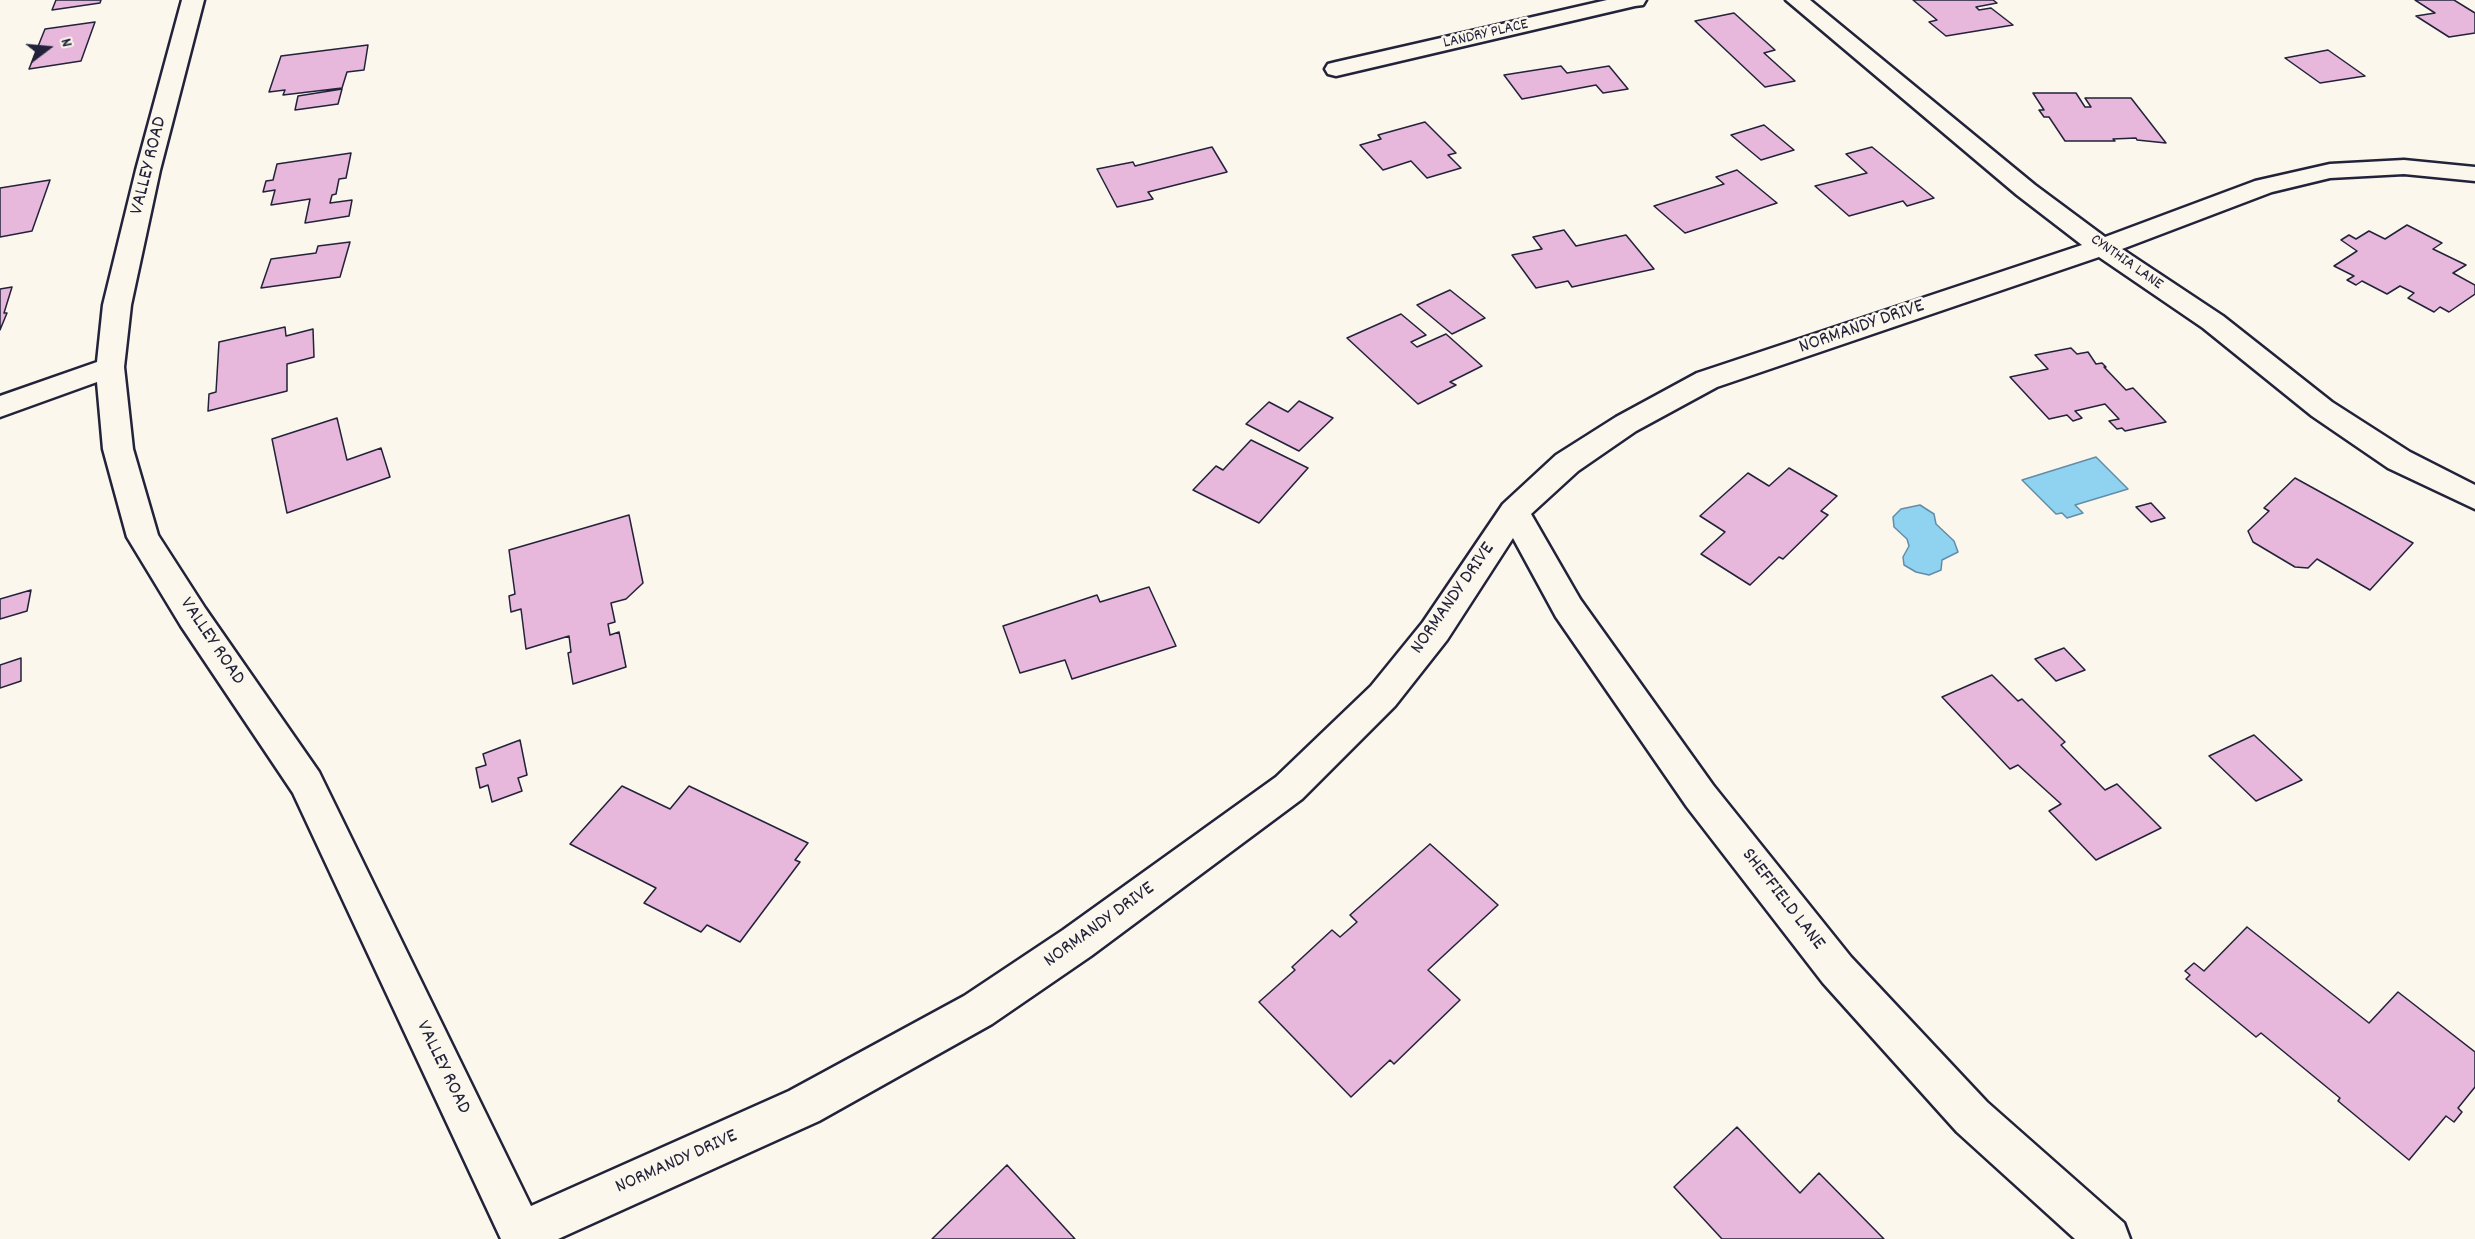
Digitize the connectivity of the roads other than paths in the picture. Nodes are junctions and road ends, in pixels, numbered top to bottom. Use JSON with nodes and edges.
{"nodes":[{"id":1,"x":193,"y":0,"type":"edge"},
{"id":2,"x":1635,"y":0,"type":"edge"},
{"id":3,"x":1797,"y":0,"type":"edge"},
{"id":4,"x":1336,"y":69,"type":"dead end"},
{"id":5,"x":2475,"y":174,"type":"edge"},
{"id":6,"x":2102,"y":247,"type":"junction"},
{"id":7,"x":110,"y":366,"type":"junction"},
{"id":8,"x":0,"y":407,"type":"edge"},
{"id":9,"x":2475,"y":498,"type":"edge"},
{"id":10,"x":1514,"y":512,"type":"junction"},
{"id":11,"x":523,"y":1236,"type":"edge"},
{"id":12,"x":2108,"y":1239,"type":"edge"}],
"edges":[{"from":1,"to":7,"type":"street","name":"VALLEY ROAD"},
{"from":2,"to":4,"type":"street","name":"LANDRY PLACE"},
{"from":3,"to":6,"type":"street","name":"CYNTHIA LANE"},
{"from":5,"to":6,"type":"street","name":"NORMANDY DRIVE"},
{"from":6,"to":9,"type":"street","name":"CYNTHIA LANE"},
{"from":6,"to":10,"type":"street","name":"NORMANDY DRIVE"},
{"from":7,"to":8,"type":"street"},
{"from":7,"to":11,"type":"street","name":"VALLEY ROAD"},
{"from":10,"to":11,"type":"street","name":"NORMANDY DRIVE"},
{"from":10,"to":12,"type":"street","name":"SHEFFIELD LANE"}]}
